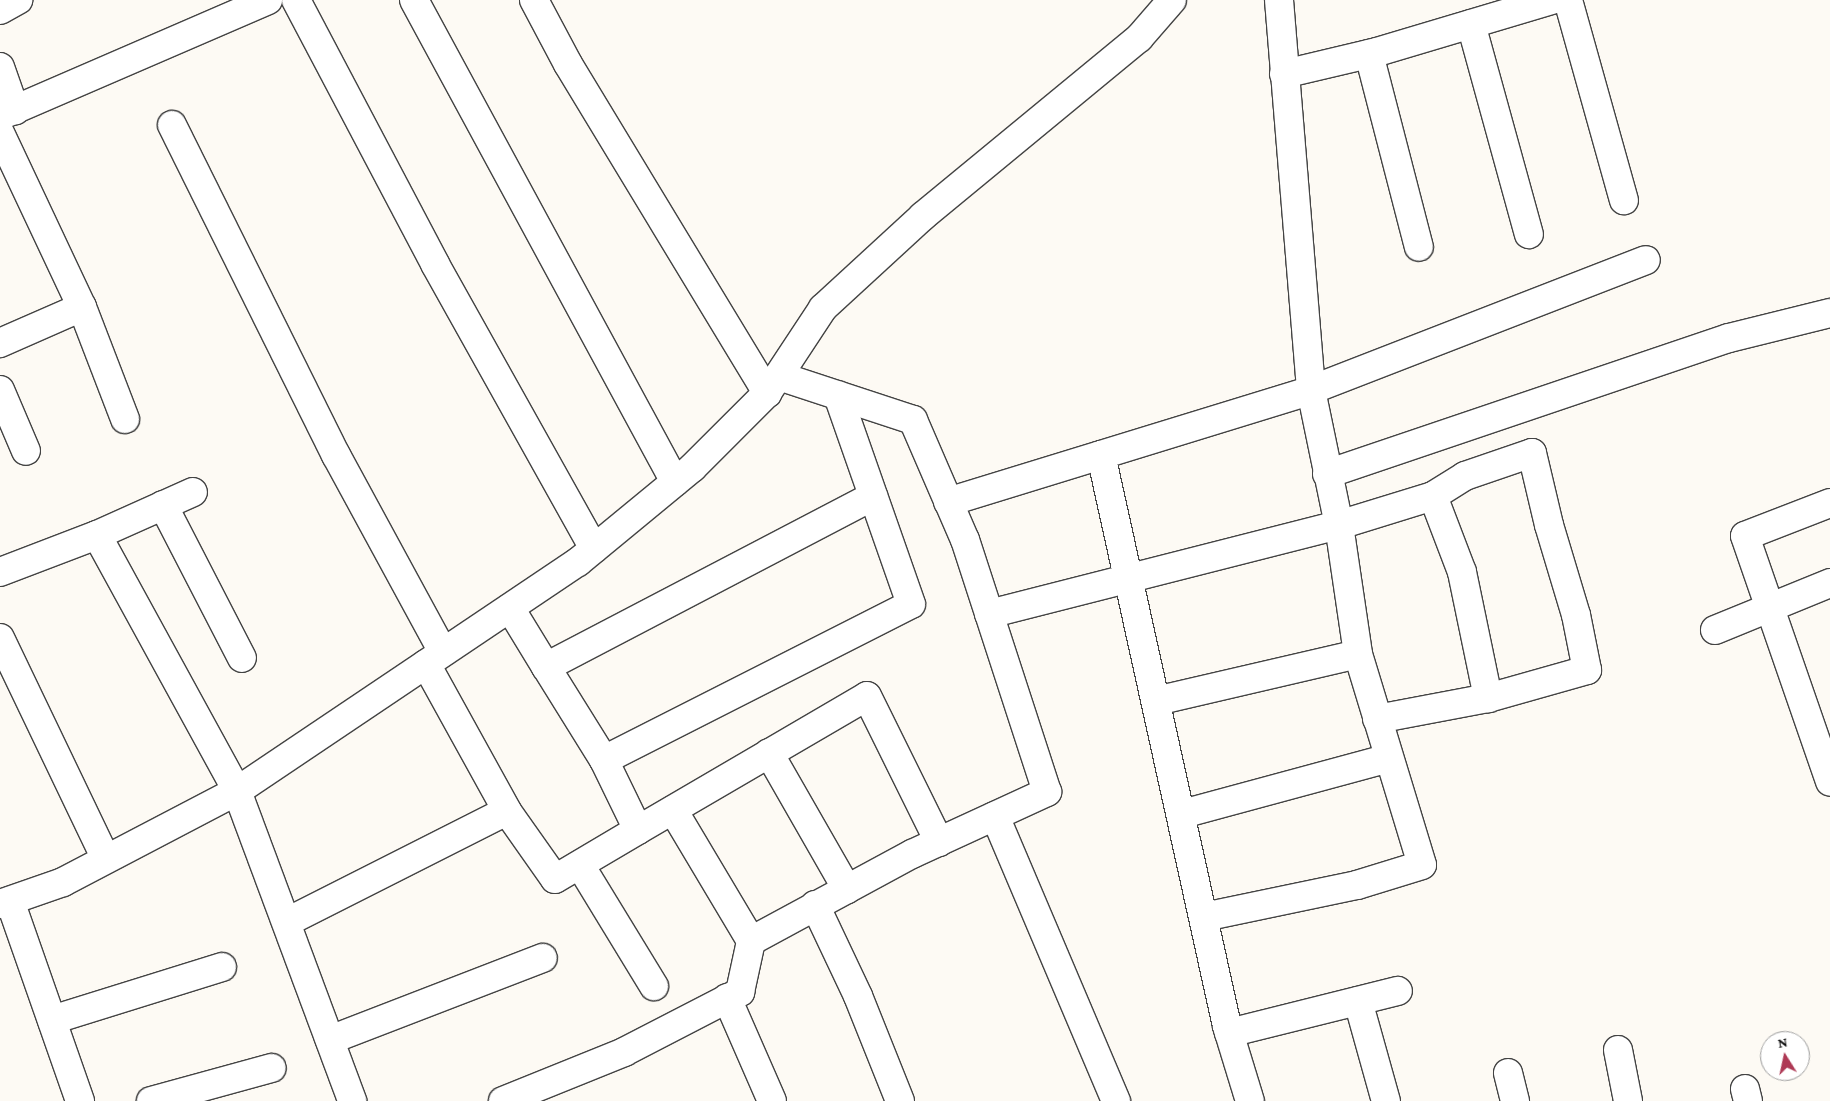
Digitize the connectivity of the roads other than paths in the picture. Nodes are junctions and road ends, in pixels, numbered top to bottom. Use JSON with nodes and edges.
{"nodes":[{"id":1,"x":18,"y":0,"type":"edge"},
{"id":2,"x":268,"y":0,"type":"edge"},
{"id":3,"x":296,"y":0,"type":"edge"},
{"id":4,"x":414,"y":0,"type":"edge"},
{"id":5,"x":534,"y":0,"type":"edge"},
{"id":6,"x":1172,"y":0,"type":"edge"},
{"id":7,"x":1279,"y":0,"type":"edge"},
{"id":8,"x":1551,"y":0,"type":"edge"},
{"id":9,"x":1568,"y":0,"type":"edge"},
{"id":10,"x":0,"y":10,"type":"edge"},
{"id":11,"x":1471,"y":24,"type":"junction"},
{"id":12,"x":1369,"y":54,"type":"junction"},
{"id":13,"x":0,"y":67,"type":"edge"},
{"id":14,"x":1284,"y":74,"type":"junction"},
{"id":15,"x":7,"y":113,"type":"edge"},
{"id":16,"x":172,"y":125,"type":"dead end"},
{"id":17,"x":0,"y":133,"type":"edge"},
{"id":18,"x":1624,"y":200,"type":"dead end"},
{"id":19,"x":1529,"y":234,"type":"dead end"},
{"id":20,"x":1419,"y":248,"type":"dead end"},
{"id":21,"x":1646,"y":260,"type":"dead end"},
{"id":22,"x":82,"y":307,"type":"junction"},
{"id":23,"x":1830,"y":313,"type":"edge"},
{"id":24,"x":0,"y":343,"type":"edge"},
{"id":25,"x":773,"y":385,"type":"junction"},
{"id":26,"x":0,"y":390,"type":"edge"},
{"id":27,"x":1311,"y":390,"type":"junction"},
{"id":28,"x":838,"y":395,"type":"junction"},
{"id":29,"x":124,"y":419,"type":"dead end"},
{"id":30,"x":26,"y":450,"type":"dead end"},
{"id":31,"x":1101,"y":456,"type":"junction"},
{"id":32,"x":1327,"y":474,"type":"junction"},
{"id":33,"x":675,"y":482,"type":"junction"},
{"id":34,"x":193,"y":492,"type":"dead end"},
{"id":35,"x":873,"y":496,"type":"junction"},
{"id":36,"x":1433,"y":496,"type":"junction"},
{"id":37,"x":948,"y":502,"type":"junction"},
{"id":38,"x":1830,"y":504,"type":"edge"},
{"id":39,"x":163,"y":505,"type":"junction"},
{"id":40,"x":1339,"y":525,"type":"junction"},
{"id":41,"x":97,"y":534,"type":"junction"},
{"id":42,"x":594,"y":549,"type":"junction"},
{"id":43,"x":0,"y":572,"type":"edge"},
{"id":44,"x":1128,"y":579,"type":"junction"},
{"id":45,"x":1830,"y":583,"type":"edge"},
{"id":46,"x":510,"y":608,"type":"junction"},
{"id":47,"x":1769,"y":608,"type":"junction"},
{"id":48,"x":989,"y":614,"type":"junction"},
{"id":49,"x":1714,"y":630,"type":"dead end"},
{"id":50,"x":0,"y":638,"type":"edge"},
{"id":51,"x":1358,"y":654,"type":"junction"},
{"id":52,"x":242,"y":658,"type":"dead end"},
{"id":53,"x":435,"y":658,"type":"junction"},
{"id":54,"x":546,"y":667,"type":"junction"},
{"id":55,"x":1488,"y":698,"type":"junction"},
{"id":56,"x":1156,"y":701,"type":"junction"},
{"id":57,"x":1377,"y":719,"type":"junction"},
{"id":58,"x":769,"y":754,"type":"junction"},
{"id":59,"x":1389,"y":758,"type":"junction"},
{"id":60,"x":604,"y":760,"type":"junction"},
{"id":61,"x":1830,"y":782,"type":"edge"},
{"id":62,"x":237,"y":791,"type":"junction"},
{"id":63,"x":673,"y":810,"type":"junction"},
{"id":64,"x":507,"y":811,"type":"junction"},
{"id":65,"x":1182,"y":814,"type":"junction"},
{"id":66,"x":995,"y":816,"type":"junction"},
{"id":67,"x":638,"y":830,"type":"junction"},
{"id":68,"x":939,"y":842,"type":"junction"},
{"id":69,"x":106,"y":859,"type":"junction"},
{"id":70,"x":580,"y":865,"type":"junction"},
{"id":71,"x":846,"y":889,"type":"junction"},
{"id":72,"x":5,"y":902,"type":"edge"},
{"id":73,"x":815,"y":905,"type":"junction"},
{"id":74,"x":1204,"y":917,"type":"junction"},
{"id":75,"x":287,"y":922,"type":"junction"},
{"id":76,"x":751,"y":940,"type":"junction"},
{"id":77,"x":543,"y":958,"type":"dead end"},
{"id":78,"x":222,"y":967,"type":"dead end"},
{"id":79,"x":654,"y":986,"type":"dead end"},
{"id":80,"x":1398,"y":991,"type":"dead end"},
{"id":81,"x":727,"y":998,"type":"junction"},
{"id":82,"x":1358,"y":1002,"type":"junction"},
{"id":83,"x":52,"y":1020,"type":"junction"},
{"id":84,"x":1229,"y":1033,"type":"junction"},
{"id":85,"x":330,"y":1040,"type":"junction"},
{"id":86,"x":1618,"y":1050,"type":"dead end"},
{"id":87,"x":272,"y":1068,"type":"dead end"},
{"id":88,"x":1508,"y":1073,"type":"dead end"},
{"id":89,"x":80,"y":1101,"type":"edge"},
{"id":90,"x":151,"y":1101,"type":"edge"},
{"id":91,"x":352,"y":1101,"type":"edge"},
{"id":92,"x":503,"y":1101,"type":"edge"},
{"id":93,"x":772,"y":1101,"type":"edge"},
{"id":94,"x":900,"y":1101,"type":"edge"},
{"id":95,"x":1116,"y":1101,"type":"edge"},
{"id":96,"x":1250,"y":1101,"type":"edge"},
{"id":97,"x":1386,"y":1101,"type":"edge"},
{"id":98,"x":1515,"y":1101,"type":"edge"},
{"id":99,"x":1628,"y":1101,"type":"edge"}],
"edges":[{"from":1,"to":10,"type":"street"},
{"from":2,"to":15,"type":"street"},
{"from":3,"to":42,"type":"street"},
{"from":4,"to":33,"type":"street"},
{"from":5,"to":25,"type":"street"},
{"from":6,"to":25,"type":"street"},
{"from":7,"to":14,"type":"street"},
{"from":8,"to":11,"type":"street"},
{"from":9,"to":18,"type":"street"},
{"from":11,"to":12,"type":"street"},
{"from":11,"to":19,"type":"street"},
{"from":12,"to":14,"type":"street"},
{"from":12,"to":20,"type":"street"},
{"from":13,"to":15,"type":"street"},
{"from":14,"to":27,"type":"street"},
{"from":16,"to":53,"type":"street"},
{"from":17,"to":22,"type":"street"},
{"from":21,"to":27,"type":"street"},
{"from":22,"to":24,"type":"street"},
{"from":22,"to":29,"type":"street"},
{"from":23,"to":32,"type":"street"},
{"from":25,"to":28,"type":"street"},
{"from":25,"to":33,"type":"street"},
{"from":26,"to":30,"type":"street"},
{"from":27,"to":31,"type":"street"},
{"from":27,"to":32,"type":"street"},
{"from":28,"to":35,"type":"street"},
{"from":28,"to":37,"type":"street"},
{"from":31,"to":37,"type":"street"},
{"from":31,"to":44,"type":"street"},
{"from":32,"to":40,"type":"street"},
{"from":33,"to":42,"type":"street"},
{"from":34,"to":39,"type":"street"},
{"from":35,"to":54,"type":"street"},
{"from":35,"to":60,"type":"street"},
{"from":36,"to":40,"type":"street"},
{"from":36,"to":55,"type":"street"},
{"from":36,"to":55,"type":"street"},
{"from":37,"to":48,"type":"street"},
{"from":38,"to":47,"type":"street"},
{"from":39,"to":41,"type":"street"},
{"from":39,"to":52,"type":"street"},
{"from":40,"to":44,"type":"street"},
{"from":40,"to":51,"type":"street"},
{"from":41,"to":43,"type":"street"},
{"from":41,"to":62,"type":"street"},
{"from":42,"to":46,"type":"street"},
{"from":44,"to":48,"type":"street"},
{"from":44,"to":56,"type":"street"},
{"from":45,"to":47,"type":"street"},
{"from":46,"to":53,"type":"street"},
{"from":46,"to":54,"type":"street"},
{"from":47,"to":49,"type":"street"},
{"from":47,"to":61,"type":"street"},
{"from":48,"to":66,"type":"street"},
{"from":50,"to":69,"type":"street"},
{"from":51,"to":56,"type":"street"},
{"from":51,"to":57,"type":"street"},
{"from":53,"to":62,"type":"street"},
{"from":53,"to":64,"type":"street"},
{"from":54,"to":60,"type":"street"},
{"from":55,"to":57,"type":"street"},
{"from":56,"to":65,"type":"street"},
{"from":57,"to":59,"type":"street"},
{"from":58,"to":63,"type":"street"},
{"from":58,"to":68,"type":"street"},
{"from":58,"to":71,"type":"street"},
{"from":59,"to":65,"type":"street"},
{"from":59,"to":74,"type":"street"},
{"from":60,"to":67,"type":"street"},
{"from":62,"to":69,"type":"street"},
{"from":62,"to":75,"type":"street"},
{"from":63,"to":67,"type":"street"},
{"from":63,"to":76,"type":"street"},
{"from":64,"to":70,"type":"street"},
{"from":64,"to":75,"type":"street"},
{"from":65,"to":74,"type":"street"},
{"from":66,"to":68,"type":"street"},
{"from":66,"to":95,"type":"street"},
{"from":67,"to":70,"type":"street"},
{"from":68,"to":71,"type":"street"},
{"from":69,"to":72,"type":"street"},
{"from":70,"to":79,"type":"street"},
{"from":71,"to":73,"type":"street"},
{"from":72,"to":83,"type":"street"},
{"from":73,"to":76,"type":"street"},
{"from":73,"to":94,"type":"street"},
{"from":74,"to":84,"type":"street"},
{"from":75,"to":85,"type":"street"},
{"from":76,"to":81,"type":"street"},
{"from":77,"to":85,"type":"street"},
{"from":78,"to":83,"type":"street"},
{"from":80,"to":82,"type":"street"},
{"from":81,"to":92,"type":"street"},
{"from":81,"to":93,"type":"street"},
{"from":82,"to":84,"type":"street"},
{"from":82,"to":97,"type":"street"},
{"from":83,"to":89,"type":"street"},
{"from":84,"to":96,"type":"street"},
{"from":85,"to":91,"type":"street"},
{"from":86,"to":99,"type":"street"},
{"from":87,"to":90,"type":"street"},
{"from":88,"to":98,"type":"street"}]}
